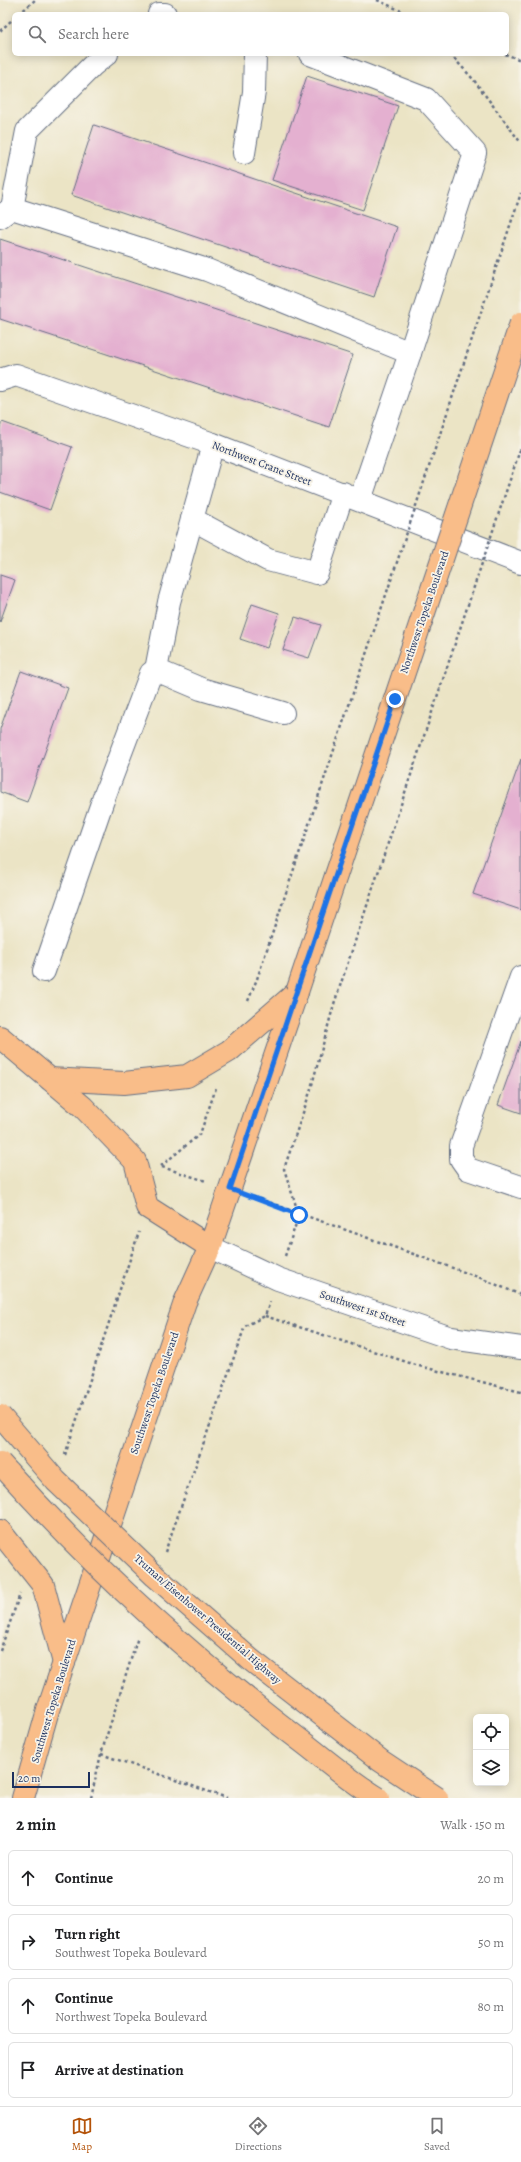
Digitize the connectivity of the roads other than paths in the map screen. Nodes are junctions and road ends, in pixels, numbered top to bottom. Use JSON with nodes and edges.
{"nodes":[{"id":1,"x":104,"y":56,"type":"edge"},
{"id":2,"x":255,"y":56,"type":"edge"},
{"id":3,"x":315,"y":56,"type":"edge"},
{"id":4,"x":244,"y":153,"type":"dead end"},
{"id":5,"x":6,"y":213,"type":"edge"},
{"id":6,"x":521,"y":323,"type":"edge"},
{"id":7,"x":410,"y":353,"type":"junction"},
{"id":8,"x":0,"y":380,"type":"edge"},
{"id":9,"x":214,"y":444,"type":"junction"},
{"id":10,"x":351,"y":496,"type":"junction"},
{"id":11,"x":192,"y":519,"type":"junction"},
{"id":12,"x":521,"y":562,"type":"edge"},
{"id":13,"x":156,"y":670,"type":"junction"},
{"id":14,"x":283,"y":713,"type":"dead end"},
{"id":15,"x":44,"y":971,"type":"dead end"},
{"id":16,"x":521,"y":977,"type":"edge"},
{"id":17,"x":297,"y":992,"type":"junction"},
{"id":18,"x":0,"y":1037,"type":"edge"},
{"id":19,"x":50,"y":1078,"type":"junction"},
{"id":20,"x":521,"y":1187,"type":"edge"},
{"id":21,"x":210,"y":1248,"type":"junction"},
{"id":22,"x":521,"y":1348,"type":"edge"},
{"id":23,"x":0,"y":1416,"type":"edge"},
{"id":24,"x":0,"y":1463,"type":"edge"},
{"id":25,"x":0,"y":1531,"type":"edge"},
{"id":26,"x":64,"y":1663,"type":"junction"},
{"id":27,"x":23,"y":1798,"type":"edge"},
{"id":28,"x":378,"y":1798,"type":"edge"},
{"id":29,"x":437,"y":1798,"type":"edge"}],
"edges":[{"from":1,"to":5,"type":"street"},
{"from":2,"to":4,"type":"street"},
{"from":3,"to":7,"type":"street"},
{"from":5,"to":7,"type":"street"},
{"from":6,"to":17,"type":"main road","name":"Northwest Topeka Boulevard","bridge":true},
{"from":7,"to":10,"type":"street"},
{"from":8,"to":9,"type":"street","name":"Northwest Crane Street"},
{"from":9,"to":10,"type":"street","name":"Northwest Crane Street"},
{"from":9,"to":11,"type":"street"},
{"from":10,"to":11,"type":"street"},
{"from":10,"to":12,"type":"street","name":"Northwest Crane Street"},
{"from":11,"to":13,"type":"street"},
{"from":13,"to":14,"type":"street"},
{"from":13,"to":15,"type":"street"},
{"from":16,"to":20,"type":"street"},
{"from":17,"to":19,"type":"main road"},
{"from":17,"to":21,"type":"main road","name":"Southwest Topeka Boulevard"},
{"from":18,"to":19,"type":"main road"},
{"from":19,"to":21,"type":"main road"},
{"from":21,"to":22,"type":"street","name":"Southwest 1st Street"},
{"from":21,"to":26,"type":"main road","name":"Southwest Topeka Boulevard"},
{"from":23,"to":29,"type":"main road","name":"Truman/Eisenhower Presidential Highway","bridge":true},
{"from":24,"to":28,"type":"main road","bridge":true},
{"from":25,"to":26,"type":"main road"},
{"from":26,"to":27,"type":"main road","name":"Southwest Topeka Boulevard"}]}
